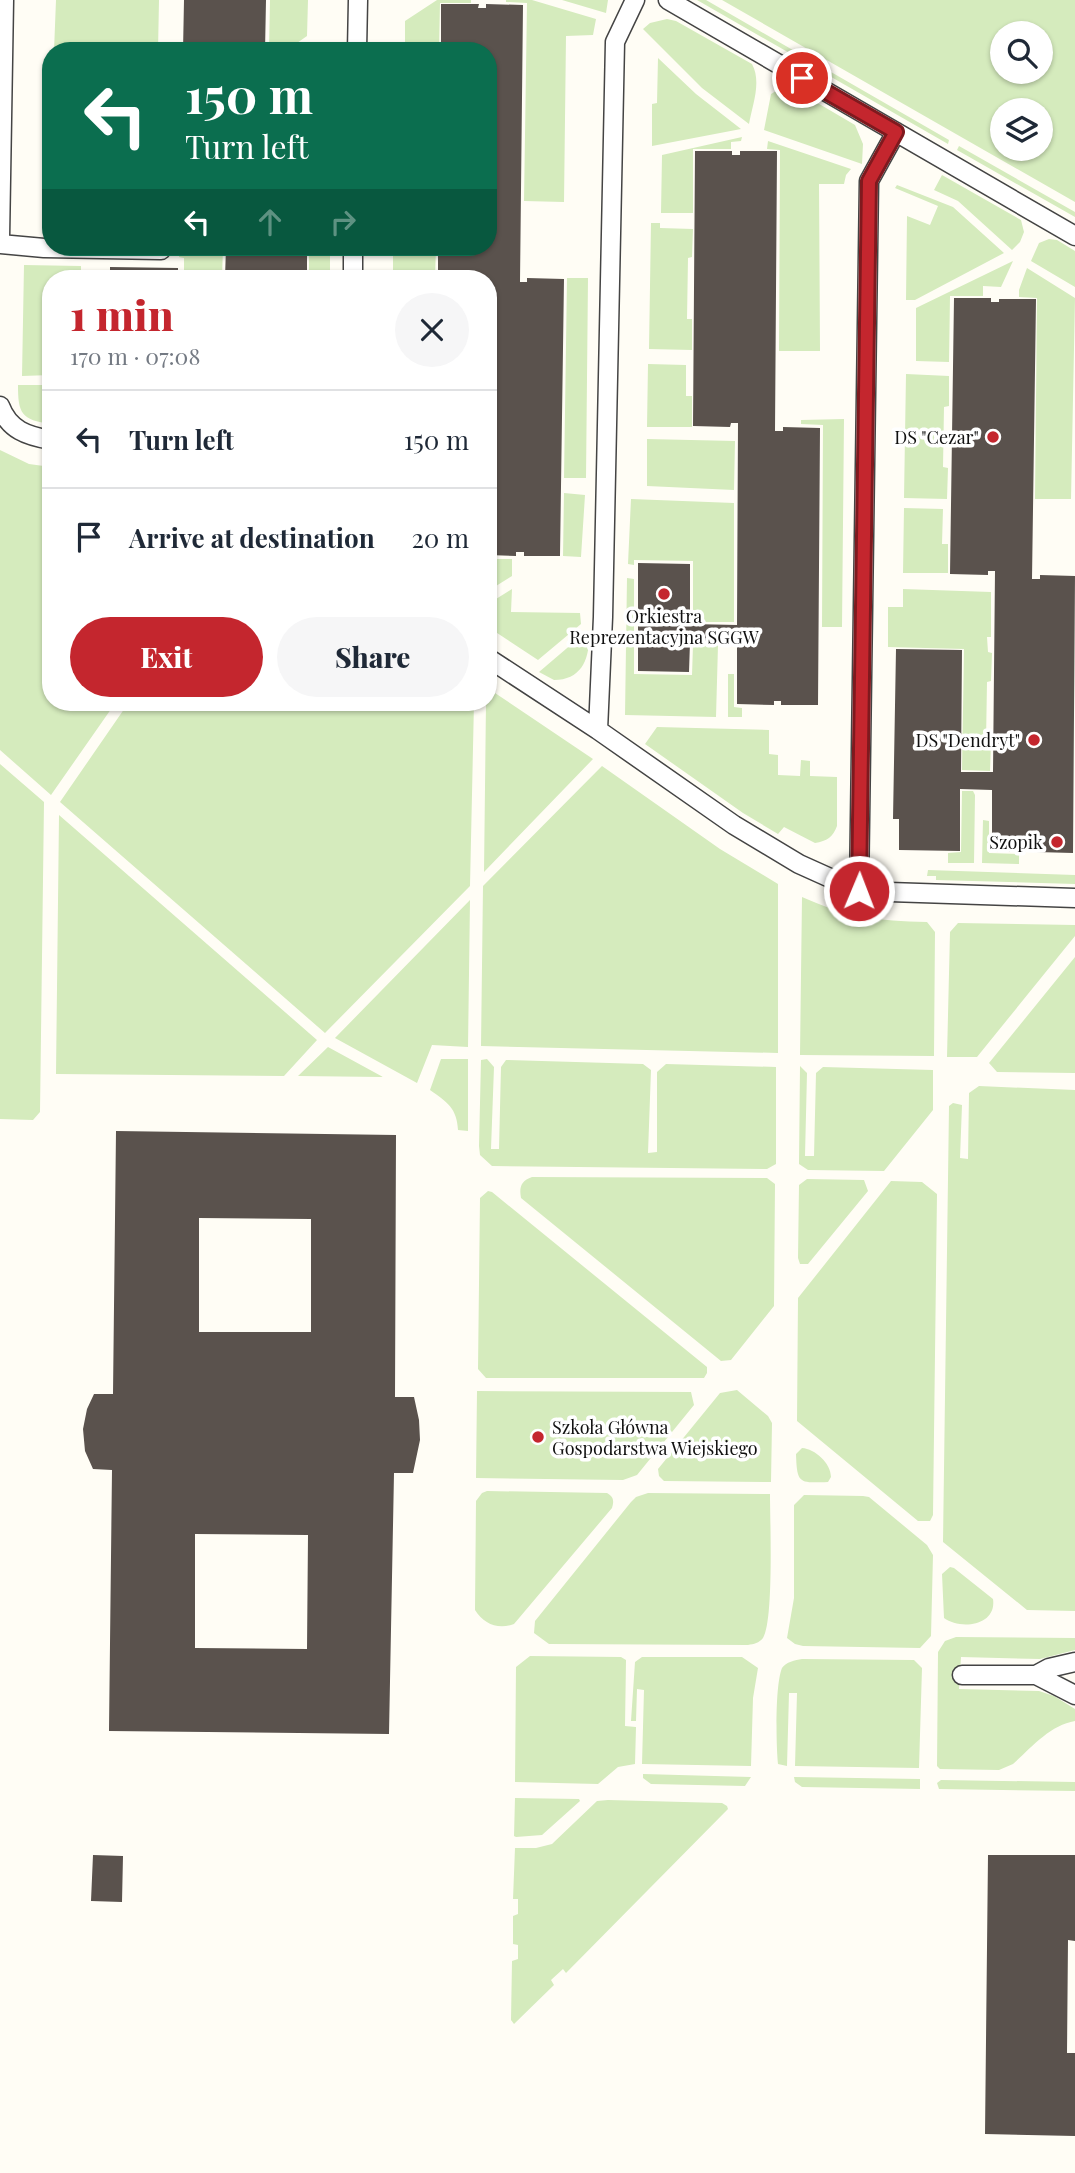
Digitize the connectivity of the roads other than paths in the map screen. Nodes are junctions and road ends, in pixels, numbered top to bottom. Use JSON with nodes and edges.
{"nodes":[{"id":1,"x":4,"y":0,"type":"edge"},
{"id":2,"x":358,"y":0,"type":"edge"},
{"id":3,"x":635,"y":0,"type":"edge"},
{"id":4,"x":668,"y":0,"type":"edge"},
{"id":5,"x":357,"y":42,"type":"edge"},
{"id":6,"x":896,"y":132,"type":"junction"},
{"id":7,"x":1075,"y":236,"type":"edge"},
{"id":8,"x":0,"y":238,"type":"edge"},
{"id":9,"x":0,"y":244,"type":"edge"},
{"id":10,"x":42,"y":248,"type":"edge"},
{"id":11,"x":0,"y":406,"type":"edge"},
{"id":12,"x":42,"y":438,"type":"edge"},
{"id":13,"x":497,"y":664,"type":"edge"},
{"id":14,"x":598,"y":730,"type":"junction"},
{"id":15,"x":859,"y":891,"type":"junction"},
{"id":16,"x":1075,"y":898,"type":"edge"},
{"id":17,"x":1075,"y":1662,"type":"edge"},
{"id":18,"x":962,"y":1675,"type":"dead end"},
{"id":19,"x":1035,"y":1675,"type":"junction"},
{"id":20,"x":1075,"y":1695,"type":"edge"}],
"edges":[{"from":1,"to":8,"type":"lane"},
{"from":2,"to":5,"type":"lane"},
{"from":3,"to":14,"type":"lane"},
{"from":4,"to":6,"type":"lane"},
{"from":6,"to":7,"type":"lane"},
{"from":6,"to":15,"type":"lane"},
{"from":9,"to":10,"type":"lane"},
{"from":11,"to":12,"type":"lane"},
{"from":13,"to":14,"type":"lane"},
{"from":14,"to":15,"type":"lane"},
{"from":15,"to":16,"type":"lane"},
{"from":17,"to":19,"type":"lane"},
{"from":18,"to":19,"type":"lane"},
{"from":19,"to":20,"type":"lane"}]}
